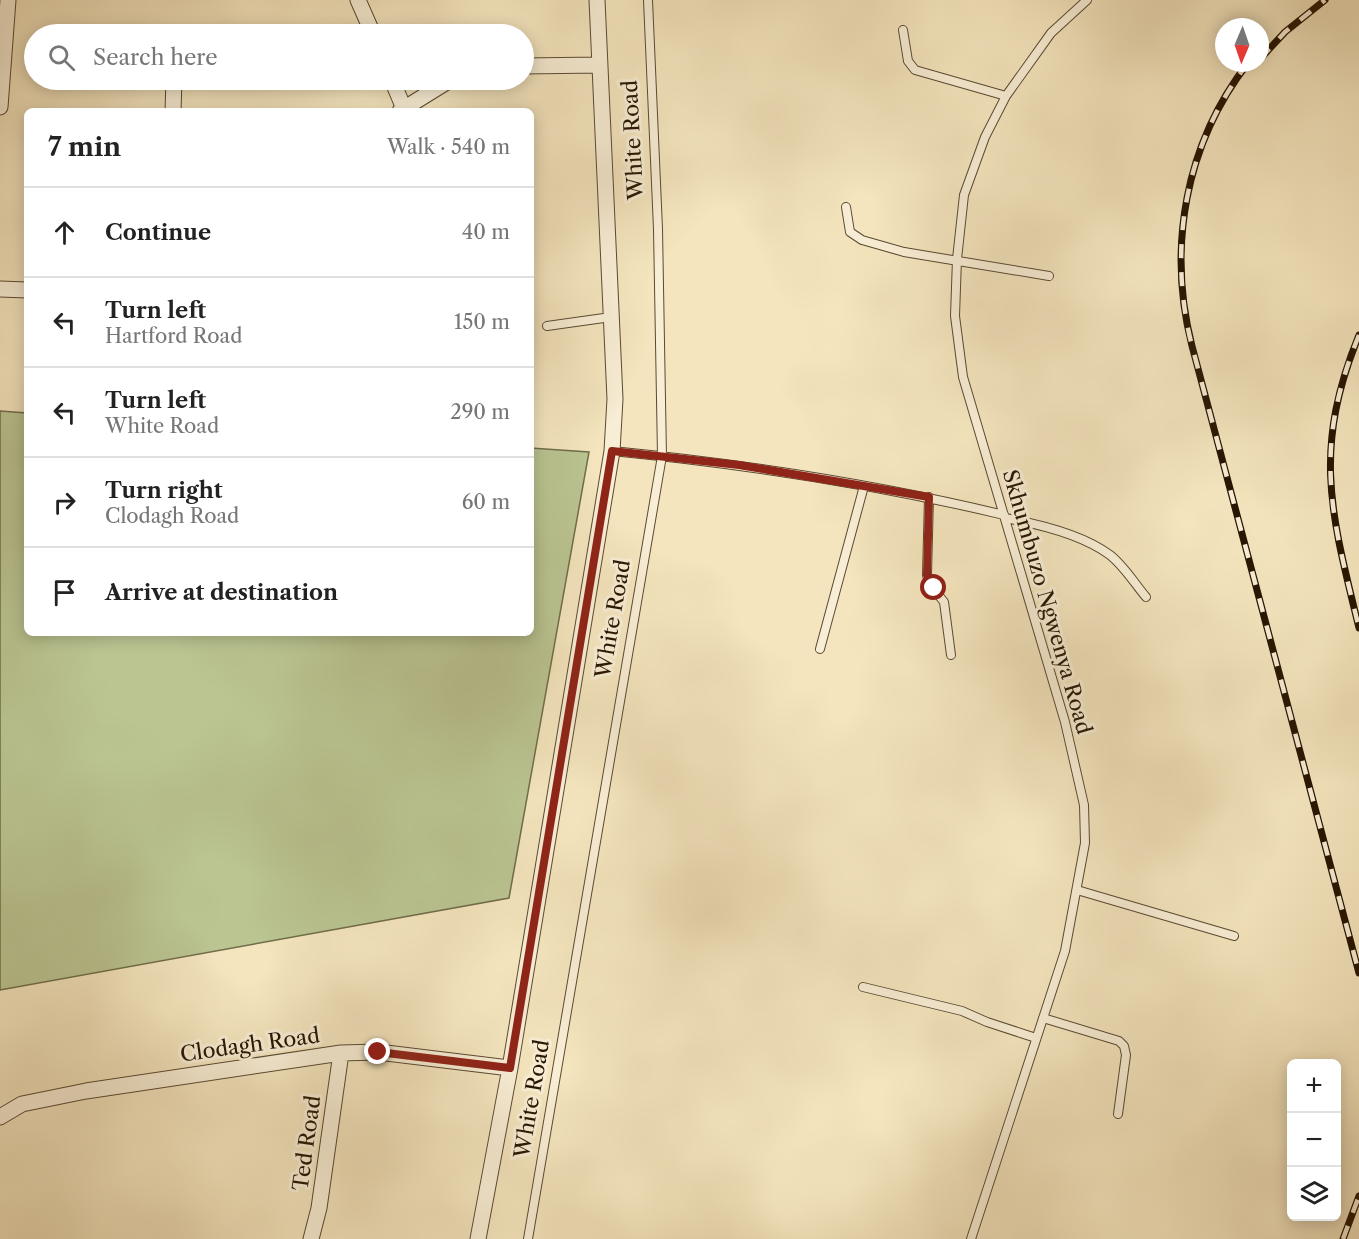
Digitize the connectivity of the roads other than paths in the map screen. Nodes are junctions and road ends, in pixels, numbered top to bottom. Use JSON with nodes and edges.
{"nodes":[{"id":1,"x":8,"y":0,"type":"edge"},
{"id":2,"x":358,"y":0,"type":"edge"},
{"id":3,"x":597,"y":0,"type":"edge"},
{"id":4,"x":648,"y":0,"type":"edge"},
{"id":5,"x":1083,"y":1,"type":"edge"},
{"id":6,"x":369,"y":24,"type":"edge"},
{"id":7,"x":903,"y":30,"type":"dead end"},
{"id":8,"x":599,"y":65,"type":"junction"},
{"id":9,"x":534,"y":66,"type":"edge"},
{"id":10,"x":174,"y":90,"type":"edge"},
{"id":11,"x":396,"y":90,"type":"edge"},
{"id":12,"x":434,"y":90,"type":"edge"},
{"id":13,"x":1006,"y":96,"type":"junction"},
{"id":14,"x":0,"y":107,"type":"edge"},
{"id":15,"x":173,"y":108,"type":"edge"},
{"id":16,"x":402,"y":108,"type":"edge"},
{"id":17,"x":406,"y":108,"type":"edge"},
{"id":18,"x":846,"y":207,"type":"dead end"},
{"id":19,"x":957,"y":259,"type":"junction"},
{"id":20,"x":1049,"y":276,"type":"dead end"},
{"id":21,"x":0,"y":289,"type":"edge"},
{"id":22,"x":24,"y":290,"type":"edge"},
{"id":23,"x":611,"y":317,"type":"junction"},
{"id":24,"x":547,"y":326,"type":"dead end"},
{"id":25,"x":612,"y":451,"type":"junction"},
{"id":26,"x":662,"y":456,"type":"junction"},
{"id":27,"x":864,"y":486,"type":"junction"},
{"id":28,"x":929,"y":497,"type":"junction"},
{"id":29,"x":1005,"y":516,"type":"junction"},
{"id":30,"x":1146,"y":597,"type":"dead end"},
{"id":31,"x":820,"y":649,"type":"dead end"},
{"id":32,"x":951,"y":655,"type":"dead end"},
{"id":33,"x":1077,"y":890,"type":"junction"},
{"id":34,"x":1234,"y":936,"type":"dead end"},
{"id":35,"x":863,"y":987,"type":"dead end"},
{"id":36,"x":1043,"y":1018,"type":"junction"},
{"id":37,"x":1036,"y":1038,"type":"junction"},
{"id":38,"x":341,"y":1053,"type":"junction"},
{"id":39,"x":510,"y":1068,"type":"junction"},
{"id":40,"x":1118,"y":1114,"type":"dead end"},
{"id":41,"x":0,"y":1117,"type":"edge"},
{"id":42,"x":311,"y":1239,"type":"edge"},
{"id":43,"x":479,"y":1239,"type":"edge"},
{"id":44,"x":528,"y":1239,"type":"edge"},
{"id":45,"x":971,"y":1239,"type":"edge"}],
"edges":[{"from":1,"to":14,"type":"street"},
{"from":2,"to":6,"type":"street"},
{"from":3,"to":8,"type":"street","name":"White Road"},
{"from":4,"to":26,"type":"lane","name":"White Road"},
{"from":5,"to":13,"type":"lane","name":"Skhumbuzo Ngwenya Road"},
{"from":7,"to":13,"type":"lane"},
{"from":8,"to":9,"type":"street"},
{"from":8,"to":23,"type":"street","name":"White Road"},
{"from":10,"to":15,"type":"street"},
{"from":11,"to":16,"type":"street"},
{"from":12,"to":17,"type":"street"},
{"from":13,"to":19,"type":"lane","name":"Skhumbuzo Ngwenya Road"},
{"from":18,"to":19,"type":"lane"},
{"from":19,"to":20,"type":"lane"},
{"from":19,"to":29,"type":"lane","name":"Skhumbuzo Ngwenya Road"},
{"from":21,"to":22,"type":"street"},
{"from":23,"to":24,"type":"lane"},
{"from":23,"to":25,"type":"street","name":"White Road"},
{"from":25,"to":26,"type":"lane"},
{"from":25,"to":39,"type":"street","name":"White Road"},
{"from":26,"to":27,"type":"lane"},
{"from":26,"to":44,"type":"lane","name":"White Road"},
{"from":27,"to":28,"type":"lane"},
{"from":27,"to":31,"type":"lane"},
{"from":28,"to":29,"type":"lane"},
{"from":28,"to":32,"type":"lane"},
{"from":29,"to":30,"type":"lane"},
{"from":29,"to":33,"type":"lane","name":"Skhumbuzo Ngwenya Road"},
{"from":33,"to":34,"type":"lane"},
{"from":33,"to":36,"type":"lane","name":"Skhumbuzo Ngwenya Road"},
{"from":35,"to":37,"type":"lane"},
{"from":36,"to":37,"type":"lane","name":"Skhumbuzo Ngwenya Road"},
{"from":36,"to":40,"type":"lane"},
{"from":37,"to":45,"type":"lane","name":"Skhumbuzo Ngwenya Road"},
{"from":38,"to":39,"type":"street","name":"Clodagh Road"},
{"from":38,"to":41,"type":"street","name":"Clodagh Road"},
{"from":38,"to":42,"type":"street","name":"Ted Road"},
{"from":39,"to":43,"type":"street","name":"White Road"}]}
